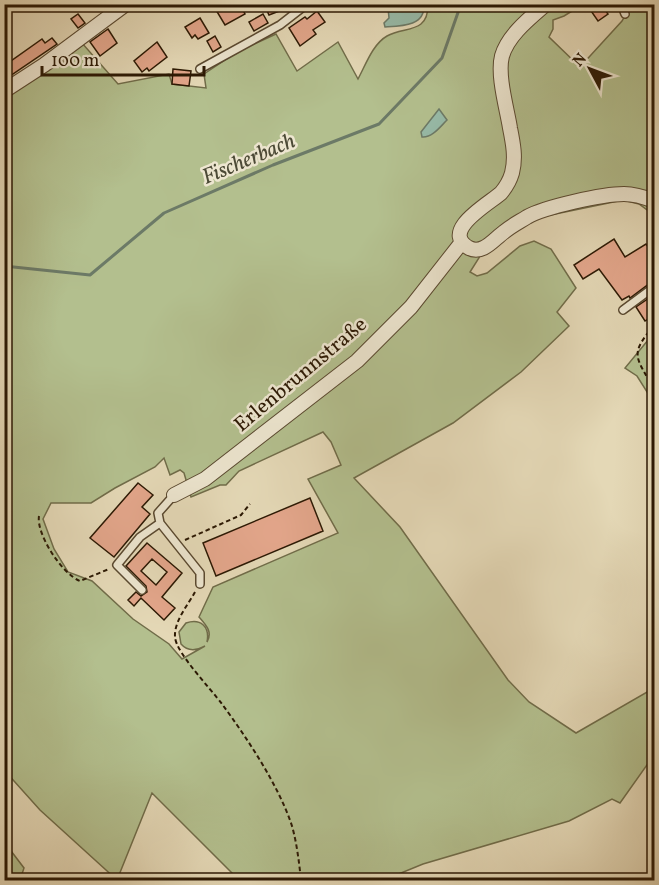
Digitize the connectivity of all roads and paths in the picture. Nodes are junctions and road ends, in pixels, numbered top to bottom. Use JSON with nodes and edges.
{"nodes":[{"id":1,"x":126,"y":4,"type":"edge"},
{"id":2,"x":307,"y":4,"type":"edge"},
{"id":3,"x":546,"y":4,"type":"edge"},
{"id":4,"x":621,"y":4,"type":"edge"},
{"id":5,"x":625,"y":15,"type":"dead end"},
{"id":6,"x":200,"y":69,"type":"dead end"},
{"id":7,"x":4,"y":91,"type":"edge"},
{"id":8,"x":654,"y":201,"type":"edge"},
{"id":9,"x":462,"y":242,"type":"junction"},
{"id":10,"x":654,"y":287,"type":"edge"},
{"id":11,"x":623,"y":310,"type":"dead end"},
{"id":12,"x":654,"y":326,"type":"edge"},
{"id":13,"x":654,"y":390,"type":"edge"},
{"id":14,"x":174,"y":495,"type":"joint"},
{"id":15,"x":250,"y":504,"type":"dead end"},
{"id":16,"x":39,"y":516,"type":"dead end"},
{"id":17,"x":160,"y":523,"type":"junction"},
{"id":18,"x":177,"y":544,"type":"junction"},
{"id":19,"x":117,"y":565,"type":"junction"},
{"id":20,"x":200,"y":584,"type":"joint"},
{"id":21,"x":142,"y":590,"type":"dead end"},
{"id":22,"x":301,"y":880,"type":"edge"}],
"edges":[{"from":1,"to":7,"type":"street"},
{"from":2,"to":6,"type":"lane"},
{"from":3,"to":9,"type":"street","name":"Erlenbrunnstraße"},
{"from":4,"to":5,"type":"lane"},
{"from":8,"to":9,"type":"street"},
{"from":9,"to":14,"type":"street","name":"Erlenbrunnstraße"},
{"from":10,"to":11,"type":"lane"},
{"from":12,"to":13,"type":"path"},
{"from":14,"to":17,"type":"lane"},
{"from":15,"to":18,"type":"path"},
{"from":16,"to":19,"type":"path"},
{"from":17,"to":18,"type":"lane"},
{"from":17,"to":19,"type":"lane"},
{"from":18,"to":20,"type":"lane"},
{"from":19,"to":21,"type":"lane"},
{"from":20,"to":22,"type":"path"}]}
